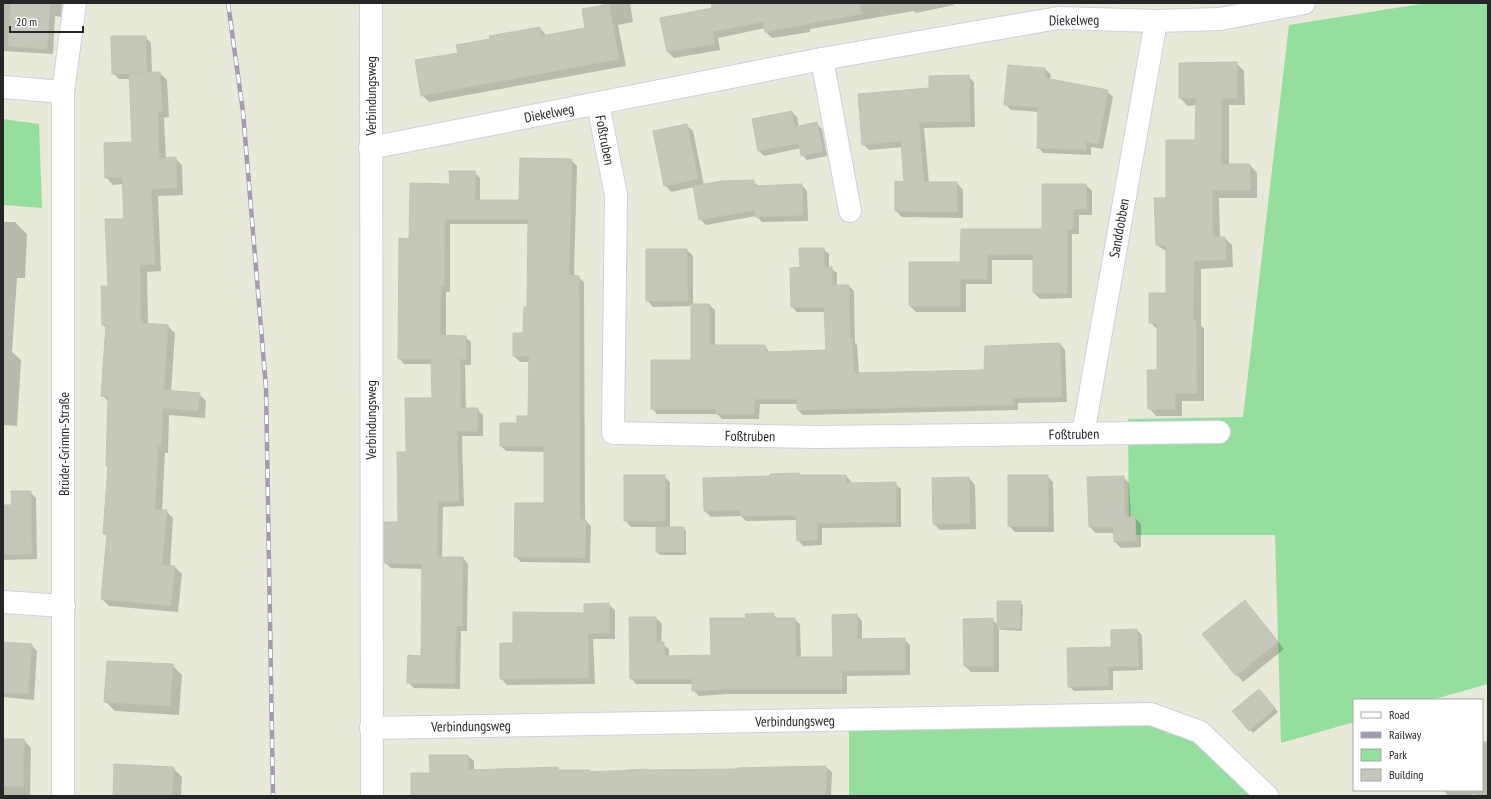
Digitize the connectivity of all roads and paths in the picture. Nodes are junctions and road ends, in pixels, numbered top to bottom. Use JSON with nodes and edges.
{"nodes":[{"id":1,"x":75,"y":3,"type":"edge"},
{"id":2,"x":372,"y":3,"type":"edge"},
{"id":3,"x":1304,"y":3,"type":"edge"},
{"id":4,"x":1156,"y":22,"type":"junction"},
{"id":5,"x":822,"y":59,"type":"junction"},
{"id":6,"x":3,"y":87,"type":"edge"},
{"id":7,"x":63,"y":92,"type":"junction"},
{"id":8,"x":598,"y":104,"type":"junction"},
{"id":9,"x":370,"y":148,"type":"junction"},
{"id":10,"x":850,"y":211,"type":"dead end"},
{"id":11,"x":1219,"y":432,"type":"dead end"},
{"id":12,"x":1083,"y":434,"type":"junction"},
{"id":13,"x":3,"y":602,"type":"edge"},
{"id":14,"x":64,"y":606,"type":"junction"},
{"id":15,"x":371,"y":728,"type":"junction"},
{"id":16,"x":63,"y":796,"type":"edge"},
{"id":17,"x":372,"y":796,"type":"edge"},
{"id":18,"x":1267,"y":796,"type":"edge"}],
"edges":[{"from":1,"to":7,"type":"street","name":"Brüder-Grimm-Straße"},
{"from":2,"to":9,"type":"street","name":"Verbindungsweg"},
{"from":3,"to":4,"type":"street","name":"Diekelweg"},
{"from":4,"to":5,"type":"street","name":"Diekelweg"},
{"from":4,"to":12,"type":"street","name":"Sanddobben"},
{"from":5,"to":8,"type":"street","name":"Diekelweg"},
{"from":5,"to":10,"type":"street"},
{"from":6,"to":7,"type":"street"},
{"from":7,"to":14,"type":"street","name":"Brüder-Grimm-Straße"},
{"from":8,"to":9,"type":"street","name":"Diekelweg"},
{"from":8,"to":12,"type":"street","name":"Foßtruben"},
{"from":9,"to":15,"type":"street","name":"Verbindungsweg"},
{"from":11,"to":12,"type":"street","name":"Foßtruben"},
{"from":13,"to":14,"type":"street"},
{"from":14,"to":16,"type":"street","name":"Brüder-Grimm-Straße"},
{"from":15,"to":17,"type":"street"},
{"from":15,"to":18,"type":"street","name":"Verbindungsweg"}]}
